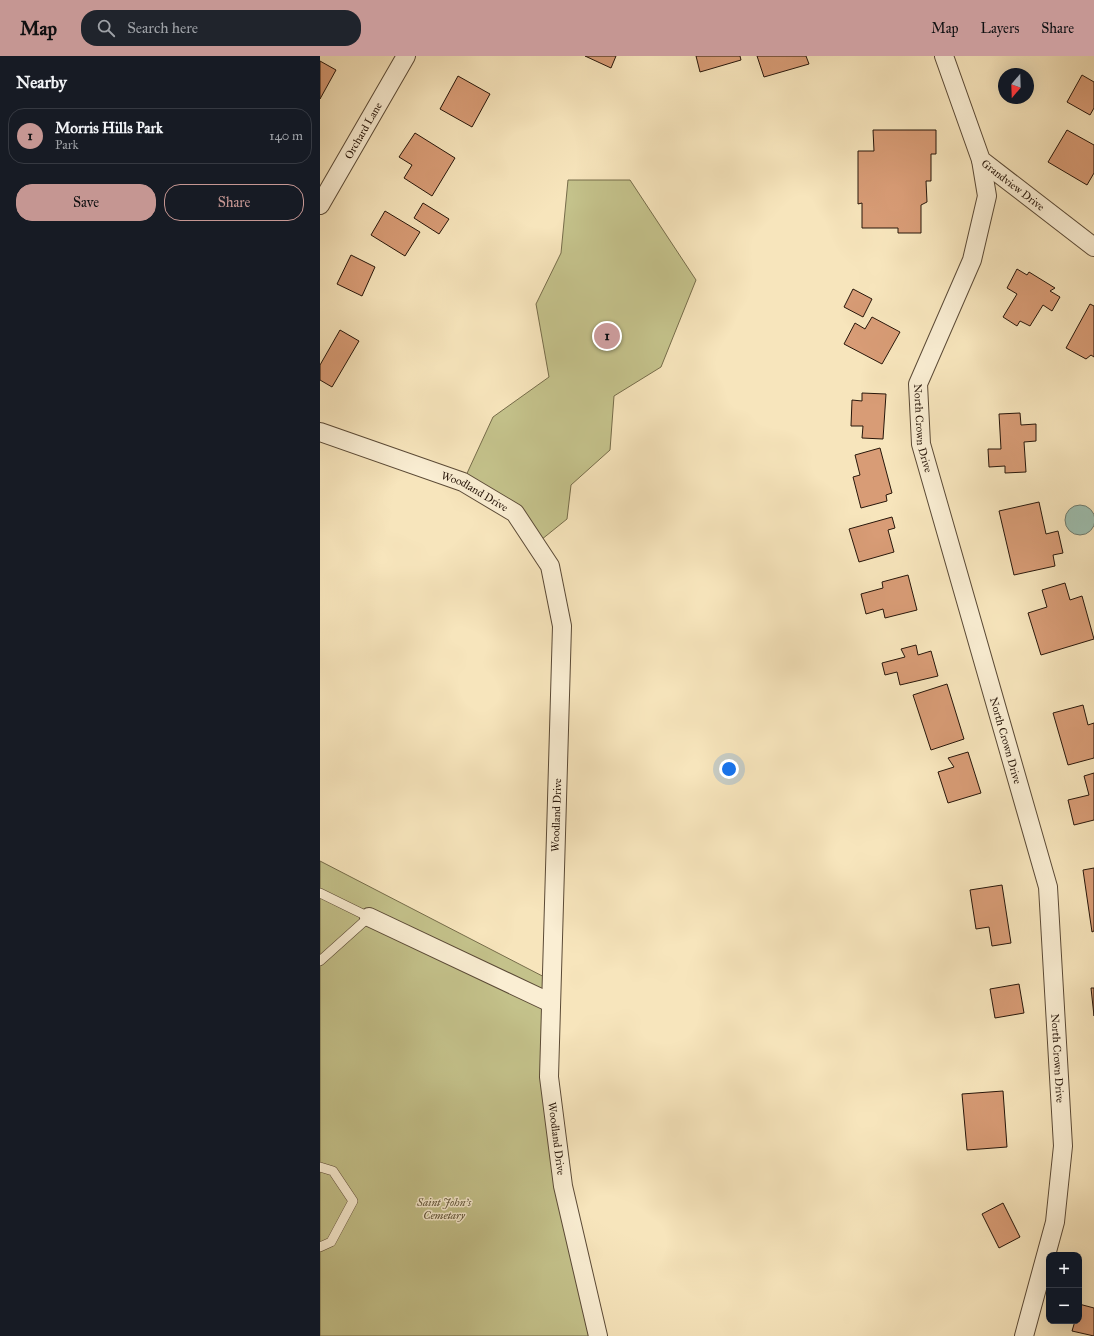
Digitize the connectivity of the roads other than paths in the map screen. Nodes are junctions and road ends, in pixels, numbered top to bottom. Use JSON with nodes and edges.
{"nodes":[{"id":1,"x":406,"y":56,"type":"edge"},
{"id":2,"x":944,"y":56,"type":"edge"},
{"id":3,"x":981,"y":160,"type":"junction"},
{"id":4,"x":320,"y":205,"type":"edge"},
{"id":5,"x":1094,"y":247,"type":"edge"},
{"id":6,"x":320,"y":432,"type":"edge"},
{"id":7,"x":320,"y":893,"type":"edge"},
{"id":8,"x":369,"y":917,"type":"junction"},
{"id":9,"x":320,"y":961,"type":"edge"},
{"id":10,"x":551,"y":1003,"type":"junction"},
{"id":11,"x":320,"y":1167,"type":"edge"},
{"id":12,"x":320,"y":1247,"type":"edge"},
{"id":13,"x":598,"y":1336,"type":"edge"},
{"id":14,"x":1024,"y":1336,"type":"edge"}],
"edges":[{"from":1,"to":4,"type":"street","name":"Orchard Lane"},
{"from":2,"to":3,"type":"street","name":"Grandview Drive"},
{"from":3,"to":5,"type":"street","name":"Grandview Drive"},
{"from":3,"to":14,"type":"street","name":"North Crown Drive"},
{"from":6,"to":10,"type":"street","name":"Woodland Drive"},
{"from":7,"to":8,"type":"lane"},
{"from":8,"to":9,"type":"lane"},
{"from":8,"to":10,"type":"street"},
{"from":10,"to":13,"type":"street","name":"Woodland Drive"},
{"from":11,"to":12,"type":"lane"}]}
